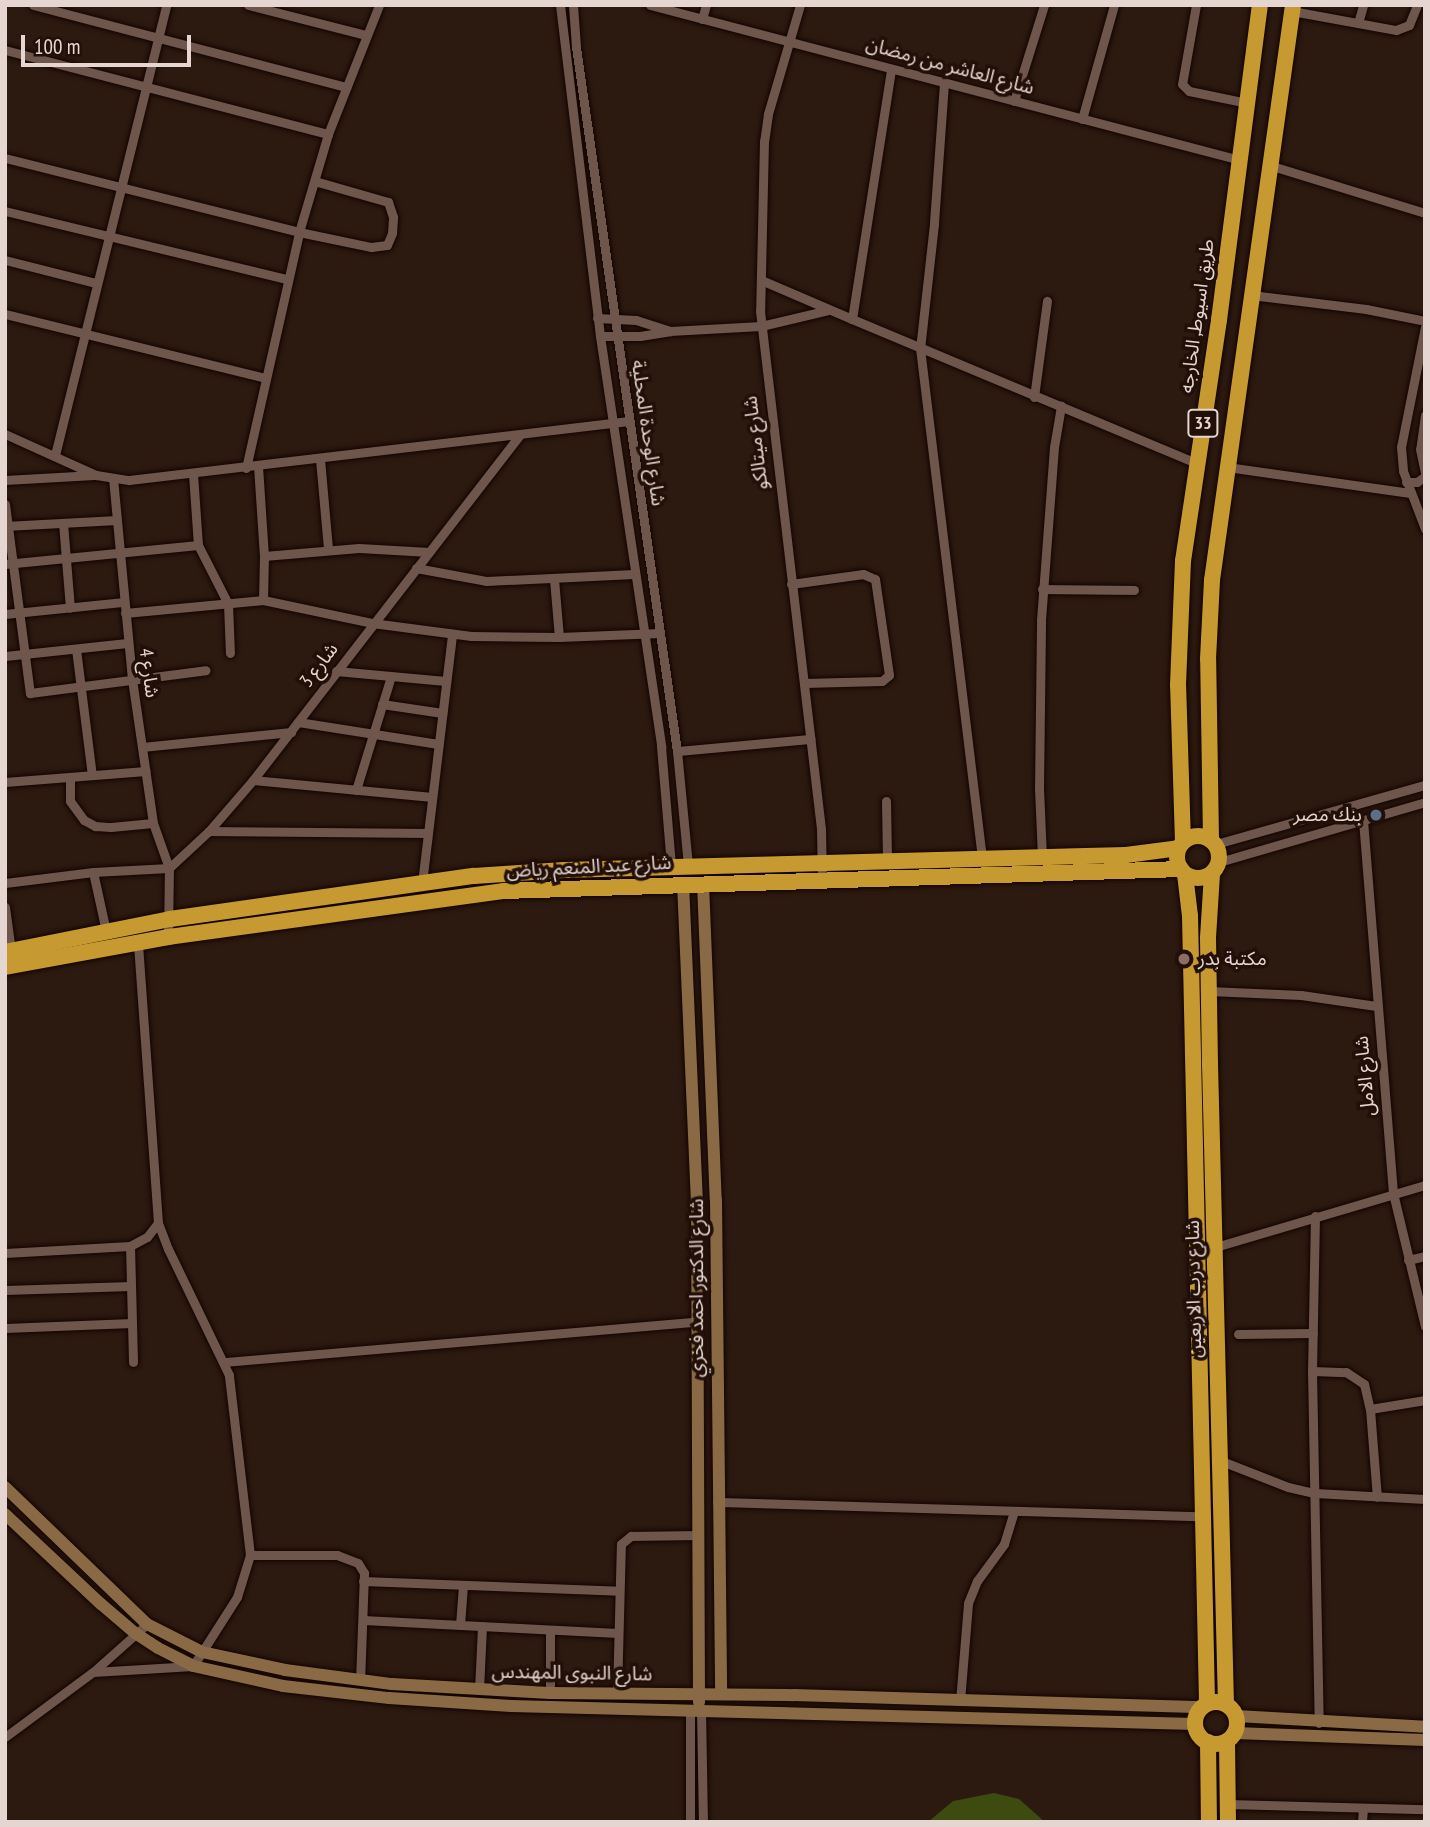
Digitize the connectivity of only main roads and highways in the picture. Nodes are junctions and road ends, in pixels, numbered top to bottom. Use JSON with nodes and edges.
{"nodes":[{"id":1,"x":1260,"y":5,"type":"edge"},
{"id":2,"x":1293,"y":8,"type":"edge"},
{"id":3,"x":1214,"y":842,"type":"junction"},
{"id":4,"x":1181,"y":845,"type":"junction"},
{"id":5,"x":1216,"y":868,"type":"junction"},
{"id":6,"x":536,"y":872,"type":"junction"},
{"id":7,"x":1183,"y":872,"type":"junction"},
{"id":8,"x":536,"y":889,"type":"junction"},
{"id":9,"x":8,"y":952,"type":"edge"},
{"id":10,"x":5,"y":967,"type":"edge"},
{"id":11,"x":1202,"y":1039,"type":"junction"},
{"id":12,"x":1202,"y":1064,"type":"junction"},
{"id":13,"x":1205,"y":1705,"type":"junction"},
{"id":14,"x":1231,"y":1710,"type":"junction"},
{"id":15,"x":1231,"y":1737,"type":"junction"},
{"id":16,"x":1208,"y":1742,"type":"junction"},
{"id":17,"x":1209,"y":1822,"type":"edge"},
{"id":18,"x":1228,"y":1822,"type":"edge"}],
"edges":[{"from":1,"to":4,"type":"highway","name":"طريق اسيوط, الخارجه","number":"33"},
{"from":2,"to":3,"type":"highway","number":"33"},
{"from":3,"to":4,"type":"highway"},
{"from":3,"to":5,"type":"highway"},
{"from":4,"to":6,"type":"highway","name":"شارع عبد المنعم رياض"},
{"from":4,"to":7,"type":"highway"},
{"from":5,"to":7,"type":"highway"},
{"from":5,"to":11,"type":"highway","name":"شارع درب الاربعين"},
{"from":6,"to":8,"type":"highway"},
{"from":6,"to":9,"type":"highway","name":"شارع عبد المنعم رياض"},
{"from":7,"to":8,"type":"highway","name":"شارع عبد المنعم رياض"},
{"from":7,"to":11,"type":"highway","name":"شارع درب الاربعين"},
{"from":8,"to":10,"type":"highway","name":"شارع عبد المنعم رياض"},
{"from":11,"to":12,"type":"highway","name":"شارع درب الاربعين"},
{"from":12,"to":13,"type":"highway","name":"شارع درب الاربعين"},
{"from":12,"to":14,"type":"highway","name":"شارع درب الاربعين"},
{"from":13,"to":14,"type":"highway"},
{"from":13,"to":16,"type":"highway"},
{"from":14,"to":15,"type":"highway"},
{"from":15,"to":16,"type":"highway"},
{"from":15,"to":18,"type":"highway"},
{"from":16,"to":17,"type":"highway"}]}
